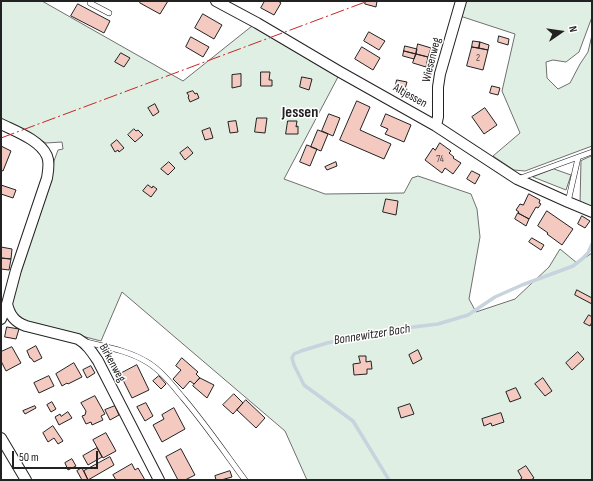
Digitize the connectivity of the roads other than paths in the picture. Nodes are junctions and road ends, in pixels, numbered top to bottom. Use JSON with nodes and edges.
{"nodes":[{"id":1,"x":90,"y":1,"type":"edge"},
{"id":2,"x":216,"y":1,"type":"edge"},
{"id":3,"x":461,"y":1,"type":"edge"},
{"id":4,"x":109,"y":13,"type":"dead end"},
{"id":5,"x":1,"y":124,"type":"edge"},
{"id":6,"x":436,"y":126,"type":"junction"},
{"id":7,"x":592,"y":152,"type":"edge"},
{"id":8,"x":578,"y":158,"type":"junction"},
{"id":9,"x":517,"y":179,"type":"junction"},
{"id":10,"x":568,"y":202,"type":"junction"},
{"id":11,"x":592,"y":212,"type":"edge"},
{"id":12,"x":7,"y":304,"type":"junction"},
{"id":13,"x":1,"y":319,"type":"edge"},
{"id":14,"x":83,"y":342,"type":"junction"},
{"id":15,"x":1,"y":438,"type":"edge"},
{"id":16,"x":26,"y":480,"type":"edge"},
{"id":17,"x":159,"y":480,"type":"edge"},
{"id":18,"x":245,"y":480,"type":"edge"}],
"edges":[{"from":1,"to":4,"type":"lane"},
{"from":2,"to":6,"type":"street","name":"Altjessen"},
{"from":3,"to":6,"type":"street","name":"Wiesenweg"},
{"from":5,"to":12,"type":"street"},
{"from":6,"to":9,"type":"street","name":"Altjessen"},
{"from":7,"to":8,"type":"lane"},
{"from":8,"to":9,"type":"lane"},
{"from":8,"to":10,"type":"lane"},
{"from":9,"to":10,"type":"street","name":"Altjessen"},
{"from":10,"to":11,"type":"street","name":"Altjessen"},
{"from":12,"to":13,"type":"street"},
{"from":12,"to":14,"type":"street","name":"Birkenweg"},
{"from":14,"to":17,"type":"street","name":"Birkenweg"},
{"from":14,"to":18,"type":"lane"},
{"from":15,"to":16,"type":"street"}]}
